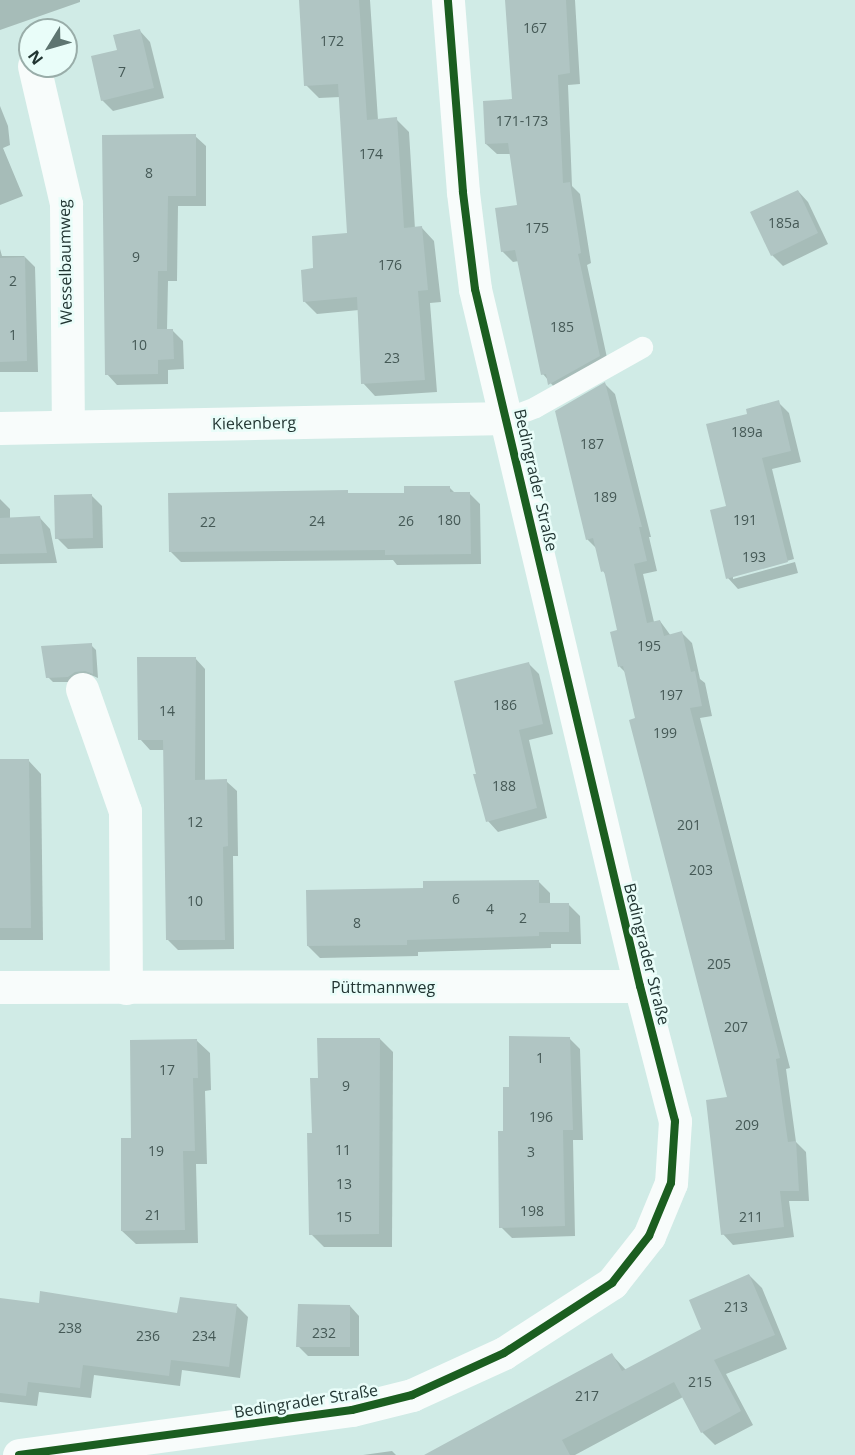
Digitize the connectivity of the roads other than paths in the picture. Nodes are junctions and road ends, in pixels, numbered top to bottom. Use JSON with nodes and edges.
{"nodes":[{"id":1,"x":448,"y":0,"type":"edge"},
{"id":2,"x":37,"y":78,"type":"edge"},
{"id":3,"x":642,"y":347,"type":"dead end"},
{"id":4,"x":507,"y":418,"type":"junction"},
{"id":5,"x":68,"y":426,"type":"junction"},
{"id":6,"x":0,"y":428,"type":"edge"},
{"id":7,"x":82,"y":689,"type":"dead end"},
{"id":8,"x":640,"y":986,"type":"junction"},
{"id":9,"x":0,"y":987,"type":"edge"},
{"id":10,"x":126,"y":988,"type":"junction"},
{"id":11,"x":19,"y":1455,"type":"edge"}],
"edges":[{"from":1,"to":4,"type":"street","name":"Bedingrader Straße"},
{"from":2,"to":5,"type":"street","name":"Wesselbaumweg"},
{"from":3,"to":4,"type":"lane"},
{"from":4,"to":5,"type":"street","name":"Kiekenberg"},
{"from":4,"to":8,"type":"street","name":"Bedingrader Straße"},
{"from":5,"to":6,"type":"street","name":"Kiekenberg"},
{"from":7,"to":10,"type":"street"},
{"from":8,"to":10,"type":"street","name":"Püttmannweg"},
{"from":8,"to":11,"type":"street","name":"Bedingrader Straße"},
{"from":9,"to":10,"type":"street","name":"Püttmannweg"}]}
